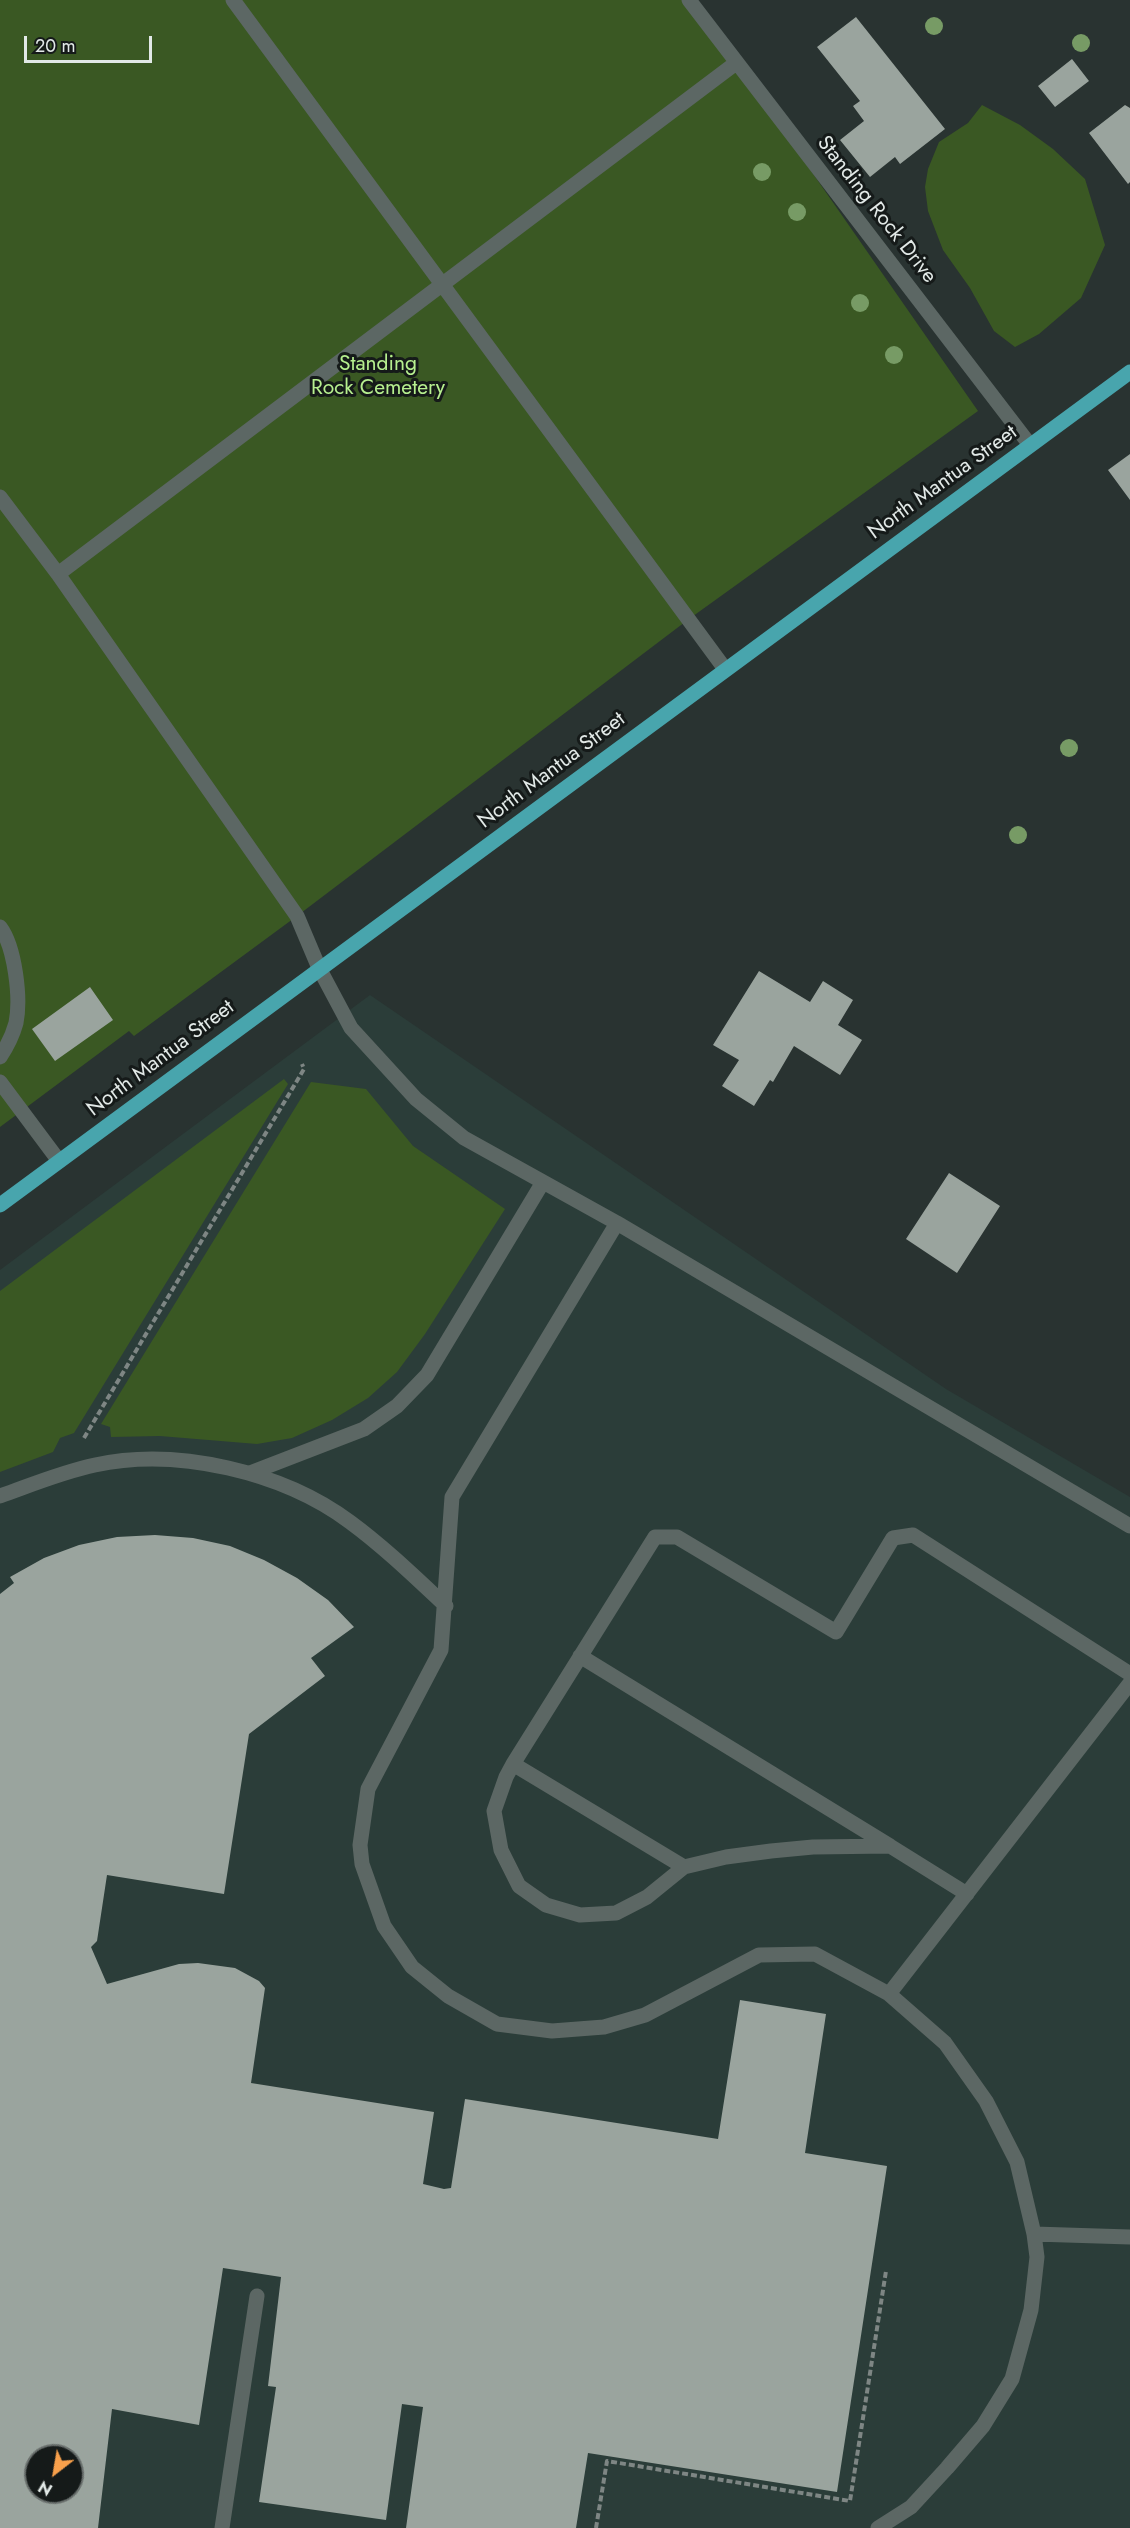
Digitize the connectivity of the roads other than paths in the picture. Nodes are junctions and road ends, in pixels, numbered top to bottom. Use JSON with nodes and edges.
{"nodes":[{"id":1,"x":233,"y":0,"type":"edge"},
{"id":2,"x":688,"y":0,"type":"edge"},
{"id":3,"x":736,"y":63,"type":"junction"},
{"id":4,"x":442,"y":285,"type":"junction"},
{"id":5,"x":1130,"y":372,"type":"edge"},
{"id":6,"x":1030,"y":445,"type":"junction"},
{"id":7,"x":0,"y":497,"type":"edge"},
{"id":8,"x":58,"y":574,"type":"junction"},
{"id":9,"x":725,"y":669,"type":"junction"},
{"id":10,"x":0,"y":927,"type":"edge"},
{"id":11,"x":319,"y":968,"type":"junction"},
{"id":12,"x":0,"y":1057,"type":"edge"},
{"id":13,"x":0,"y":1082,"type":"edge"},
{"id":14,"x":59,"y":1161,"type":"junction"},
{"id":15,"x":543,"y":1182,"type":"junction"},
{"id":16,"x":0,"y":1205,"type":"edge"},
{"id":17,"x":617,"y":1223,"type":"junction"},
{"id":18,"x":250,"y":1473,"type":"junction"},
{"id":19,"x":0,"y":1496,"type":"edge"},
{"id":20,"x":1130,"y":1526,"type":"edge"},
{"id":21,"x":446,"y":1606,"type":"junction"},
{"id":22,"x":580,"y":1656,"type":"junction"},
{"id":23,"x":1130,"y":1674,"type":"edge"},
{"id":24,"x":1130,"y":1683,"type":"edge"},
{"id":25,"x":513,"y":1764,"type":"junction"},
{"id":26,"x":890,"y":1846,"type":"junction"},
{"id":27,"x":684,"y":1867,"type":"junction"},
{"id":28,"x":967,"y":1894,"type":"junction"},
{"id":29,"x":889,"y":1994,"type":"junction"},
{"id":30,"x":1034,"y":2234,"type":"junction"},
{"id":31,"x":1130,"y":2237,"type":"edge"},
{"id":32,"x":257,"y":2296,"type":"dead end"},
{"id":33,"x":222,"y":2528,"type":"edge"},
{"id":34,"x":878,"y":2528,"type":"edge"}],
"edges":[{"from":1,"to":4,"type":"street"},
{"from":2,"to":3,"type":"street","name":"Standing Rock Drive"},
{"from":3,"to":4,"type":"street"},
{"from":3,"to":6,"type":"street","name":"Standing Rock Drive"},
{"from":4,"to":8,"type":"street"},
{"from":4,"to":9,"type":"street"},
{"from":5,"to":6,"type":"main road","name":"North Mantua Street"},
{"from":6,"to":9,"type":"main road","name":"North Mantua Street"},
{"from":7,"to":8,"type":"street"},
{"from":8,"to":11,"type":"street"},
{"from":9,"to":11,"type":"main road","name":"North Mantua Street"},
{"from":10,"to":12,"type":"street"},
{"from":11,"to":14,"type":"main road","name":"North Mantua Street"},
{"from":11,"to":15,"type":"street"},
{"from":13,"to":14,"type":"street"},
{"from":14,"to":16,"type":"main road","name":"North Mantua Street"},
{"from":15,"to":17,"type":"street"},
{"from":15,"to":18,"type":"street"},
{"from":17,"to":20,"type":"street"},
{"from":17,"to":21,"type":"street"},
{"from":18,"to":19,"type":"street"},
{"from":18,"to":21,"type":"street"},
{"from":21,"to":29,"type":"street"},
{"from":22,"to":23,"type":"street"},
{"from":22,"to":25,"type":"street"},
{"from":22,"to":26,"type":"street"},
{"from":24,"to":28,"type":"street"},
{"from":25,"to":27,"type":"street"},
{"from":25,"to":27,"type":"street"},
{"from":26,"to":27,"type":"street"},
{"from":26,"to":28,"type":"street"},
{"from":28,"to":29,"type":"street"},
{"from":29,"to":30,"type":"street"},
{"from":30,"to":31,"type":"street"},
{"from":30,"to":34,"type":"street"},
{"from":32,"to":33,"type":"street"}]}
